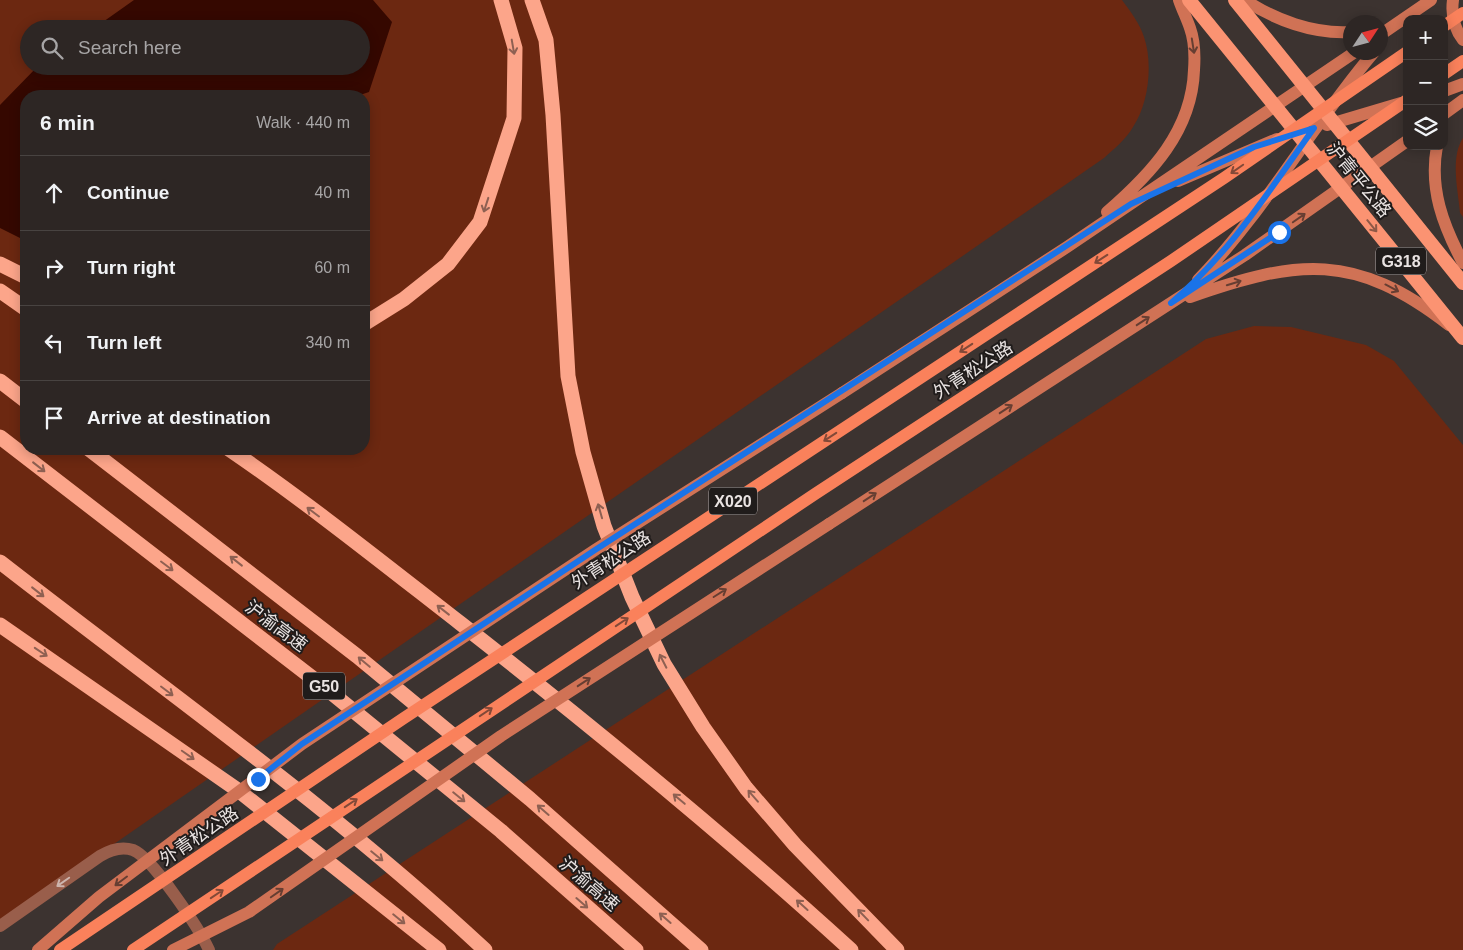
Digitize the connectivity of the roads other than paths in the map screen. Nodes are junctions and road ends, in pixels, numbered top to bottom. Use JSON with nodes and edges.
{"nodes":[{"id":1,"x":501,"y":0,"type":"edge"},
{"id":2,"x":532,"y":0,"type":"edge"},
{"id":3,"x":1179,"y":0,"type":"edge"},
{"id":4,"x":1189,"y":0,"type":"edge"},
{"id":5,"x":1235,"y":0,"type":"edge"},
{"id":6,"x":1244,"y":0,"type":"edge"},
{"id":7,"x":1453,"y":0,"type":"edge"},
{"id":8,"x":1427,"y":2,"type":"edge"},
{"id":9,"x":1463,"y":13,"type":"edge"},
{"id":10,"x":1412,"y":15,"type":"edge"},
{"id":11,"x":1448,"y":23,"type":"edge"},
{"id":12,"x":1403,"y":24,"type":"edge"},
{"id":13,"x":1388,"y":25,"type":"edge"},
{"id":14,"x":1388,"y":29,"type":"edge"},
{"id":15,"x":1343,"y":31,"type":"edge"},
{"id":16,"x":1388,"y":38,"type":"edge"},
{"id":17,"x":1463,"y":40,"type":"edge"},
{"id":18,"x":1403,"y":55,"type":"edge"},
{"id":19,"x":1344,"y":60,"type":"edge"},
{"id":20,"x":1369,"y":60,"type":"edge"},
{"id":21,"x":1463,"y":61,"type":"edge"},
{"id":22,"x":1448,"y":71,"type":"edge"},
{"id":23,"x":1463,"y":84,"type":"edge"},
{"id":24,"x":1305,"y":87,"type":"junction"},
{"id":25,"x":1448,"y":90,"type":"edge"},
{"id":26,"x":1463,"y":100,"type":"edge"},
{"id":27,"x":1403,"y":102,"type":"edge"},
{"id":28,"x":1403,"y":104,"type":"edge"},
{"id":29,"x":1276,"y":108,"type":"junction"},
{"id":30,"x":1448,"y":113,"type":"edge"},
{"id":31,"x":1330,"y":118,"type":"junction"},
{"id":32,"x":1300,"y":137,"type":"junction"},
{"id":33,"x":1403,"y":144,"type":"edge"},
{"id":34,"x":1436,"y":150,"type":"edge"},
{"id":35,"x":1370,"y":167,"type":"junction"},
{"id":36,"x":1341,"y":188,"type":"junction"},
{"id":37,"x":1131,"y":204,"type":"junction"},
{"id":38,"x":1067,"y":247,"type":"junction"},
{"id":39,"x":1463,"y":263,"type":"edge"},
{"id":40,"x":0,"y":264,"type":"edge"},
{"id":41,"x":20,"y":274,"type":"edge"},
{"id":42,"x":1463,"y":283,"type":"edge"},
{"id":43,"x":0,"y":291,"type":"edge"},
{"id":44,"x":1171,"y":303,"type":"junction"},
{"id":45,"x":20,"y":305,"type":"edge"},
{"id":46,"x":370,"y":320,"type":"edge"},
{"id":47,"x":1462,"y":336,"type":"edge"},
{"id":48,"x":0,"y":381,"type":"edge"},
{"id":49,"x":20,"y":396,"type":"edge"},
{"id":50,"x":0,"y":437,"type":"edge"},
{"id":51,"x":20,"y":452,"type":"edge"},
{"id":52,"x":23,"y":455,"type":"edge"},
{"id":53,"x":97,"y":455,"type":"edge"},
{"id":54,"x":237,"y":455,"type":"edge"},
{"id":55,"x":0,"y":562,"type":"edge"},
{"id":56,"x":0,"y":625,"type":"edge"},
{"id":57,"x":0,"y":926,"type":"edge"},
{"id":58,"x":38,"y":950,"type":"edge"},
{"id":59,"x":60,"y":950,"type":"edge"},
{"id":60,"x":133,"y":950,"type":"edge"},
{"id":61,"x":173,"y":950,"type":"edge"},
{"id":62,"x":209,"y":950,"type":"edge"},
{"id":63,"x":439,"y":950,"type":"edge"},
{"id":64,"x":485,"y":950,"type":"edge"},
{"id":65,"x":636,"y":950,"type":"edge"},
{"id":66,"x":701,"y":950,"type":"edge"},
{"id":67,"x":851,"y":950,"type":"edge"},
{"id":68,"x":897,"y":950,"type":"edge"}],
"edges":[{"from":1,"to":46,"type":"highway","one_way":true},
{"from":68,"to":2,"type":"highway","one_way":true},
{"from":3,"to":38,"type":"main road","one_way":true},
{"from":4,"to":29,"type":"highway","name":"沪青平公路","number":"G318"},
{"from":5,"to":24,"type":"highway","name":"沪青平公路","number":"G318"},
{"from":6,"to":15,"type":"main road"},
{"from":7,"to":17,"type":"main road"},
{"from":8,"to":10,"type":"main road"},
{"from":8,"to":13,"type":"main road"},
{"from":8,"to":14,"type":"main road"},
{"from":9,"to":11,"type":"main road","bridge":true},
{"from":12,"to":16,"type":"main road"},
{"from":18,"to":59,"type":"main road","name":"外青松公路","number":"X020","one_way":true,"bridge":true},
{"from":19,"to":24,"type":"main road"},
{"from":20,"to":31,"type":"main road"},
{"from":21,"to":22,"type":"main road"},
{"from":23,"to":25,"type":"main road"},
{"from":24,"to":29,"type":"main road"},
{"from":24,"to":31,"type":"highway","name":"沪青平公路","number":"G318"},
{"from":26,"to":30,"type":"main road"},
{"from":27,"to":31,"type":"main road"},
{"from":60,"to":28,"type":"main road","name":"外青松公路","number":"X020","one_way":true,"bridge":true},
{"from":29,"to":32,"type":"highway","name":"沪青平公路","number":"G318"},
{"from":29,"to":37,"type":"main road"},
{"from":31,"to":32,"type":"main road"},
{"from":31,"to":35,"type":"highway","name":"沪青平公路","number":"G318"},
{"from":32,"to":36,"type":"highway","name":"沪青平公路","number":"G318"},
{"from":32,"to":37,"type":"main road"},
{"from":32,"to":44,"type":"main road"},
{"from":33,"to":35,"type":"main road"},
{"from":34,"to":39,"type":"main road"},
{"from":35,"to":36,"type":"main road"},
{"from":35,"to":42,"type":"highway","name":"沪青平公路","number":"G318"},
{"from":44,"to":36,"type":"main road","one_way":true},
{"from":36,"to":47,"type":"highway","name":"沪青平公路","number":"G318","one_way":true},
{"from":37,"to":38,"type":"main road"},
{"from":38,"to":58,"type":"main road","one_way":true,"bridge":true},
{"from":40,"to":41,"type":"highway"},
{"from":43,"to":45,"type":"highway"},
{"from":44,"to":47,"type":"main road","one_way":true},
{"from":61,"to":44,"type":"main road","one_way":true,"bridge":true},
{"from":48,"to":49,"type":"highway"},
{"from":50,"to":51,"type":"highway","name":"沪渝高速","number":"G50","one_way":true},
{"from":52,"to":65,"type":"highway","name":"沪渝高速","number":"G50","one_way":true},
{"from":66,"to":53,"type":"highway","name":"沪渝高速","number":"G50","one_way":true},
{"from":67,"to":54,"type":"highway","one_way":true},
{"from":55,"to":64,"type":"highway","one_way":true},
{"from":56,"to":63,"type":"highway","one_way":true},
{"from":62,"to":57,"type":"street","one_way":true}]}
